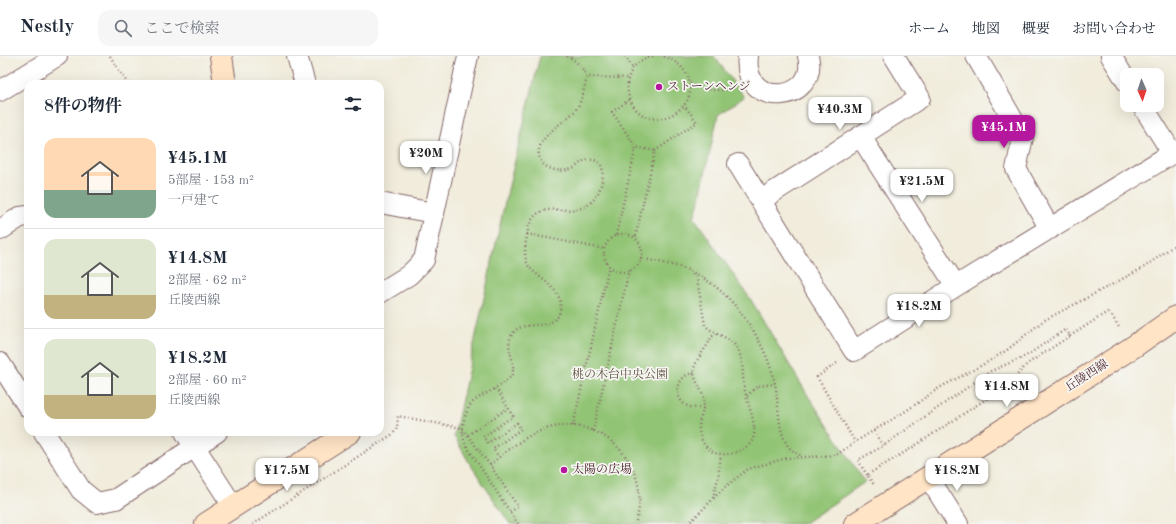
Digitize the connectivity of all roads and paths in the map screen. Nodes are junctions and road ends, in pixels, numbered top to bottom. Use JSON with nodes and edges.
{"nodes":[{"id":1,"x":57,"y":56,"type":"edge"},
{"id":2,"x":110,"y":56,"type":"edge"},
{"id":3,"x":221,"y":56,"type":"edge"},
{"id":4,"x":297,"y":56,"type":"edge"},
{"id":5,"x":468,"y":56,"type":"edge"},
{"id":6,"x":567,"y":56,"type":"edge"},
{"id":7,"x":625,"y":56,"type":"edge"},
{"id":8,"x":652,"y":56,"type":"edge"},
{"id":9,"x":663,"y":56,"type":"edge"},
{"id":10,"x":808,"y":56,"type":"edge"},
{"id":11,"x":894,"y":56,"type":"edge"},
{"id":12,"x":976,"y":56,"type":"edge"},
{"id":13,"x":1111,"y":56,"type":"edge"},
{"id":14,"x":748,"y":66,"type":"edge"},
{"id":15,"x":633,"y":68,"type":"junction"},
{"id":16,"x":1120,"y":71,"type":"edge"},
{"id":17,"x":587,"y":77,"type":"junction"},
{"id":18,"x":628,"y":78,"type":"junction"},
{"id":19,"x":125,"y":80,"type":"edge"},
{"id":20,"x":224,"y":80,"type":"edge"},
{"id":21,"x":304,"y":80,"type":"edge"},
{"id":22,"x":690,"y":84,"type":"junction"},
{"id":23,"x":0,"y":91,"type":"edge"},
{"id":24,"x":629,"y":100,"type":"junction"},
{"id":25,"x":684,"y":105,"type":"junction"},
{"id":26,"x":1147,"y":112,"type":"edge"},
{"id":27,"x":861,"y":137,"type":"junction"},
{"id":28,"x":636,"y":147,"type":"junction"},
{"id":29,"x":655,"y":151,"type":"junction"},
{"id":30,"x":1174,"y":152,"type":"edge"},
{"id":31,"x":738,"y":164,"type":"dead end"},
{"id":32,"x":761,"y":200,"type":"junction"},
{"id":33,"x":384,"y":204,"type":"edge"},
{"id":34,"x":434,"y":213,"type":"junction"},
{"id":35,"x":24,"y":216,"type":"edge"},
{"id":36,"x":1050,"y":229,"type":"junction"},
{"id":37,"x":0,"y":230,"type":"edge"},
{"id":38,"x":528,"y":234,"type":"junction"},
{"id":39,"x":616,"y":235,"type":"junction"},
{"id":40,"x":635,"y":239,"type":"junction"},
{"id":41,"x":1176,"y":244,"type":"edge"},
{"id":42,"x":604,"y":249,"type":"junction"},
{"id":43,"x":640,"y":258,"type":"junction"},
{"id":44,"x":609,"y":266,"type":"junction"},
{"id":45,"x":629,"y":270,"type":"junction"},
{"id":46,"x":690,"y":271,"type":"junction"},
{"id":47,"x":956,"y":286,"type":"junction"},
{"id":48,"x":384,"y":291,"type":"edge"},
{"id":49,"x":1109,"y":311,"type":"dead end"},
{"id":50,"x":1176,"y":316,"type":"edge"},
{"id":51,"x":716,"y":334,"type":"junction"},
{"id":52,"x":1070,"y":336,"type":"junction"},
{"id":53,"x":0,"y":363,"type":"edge"},
{"id":54,"x":694,"y":373,"type":"junction"},
{"id":55,"x":817,"y":377,"type":"dead end"},
{"id":56,"x":776,"y":384,"type":"junction"},
{"id":57,"x":496,"y":388,"type":"dead end"},
{"id":58,"x":746,"y":396,"type":"junction"},
{"id":59,"x":24,"y":401,"type":"edge"},
{"id":60,"x":508,"y":408,"type":"junction"},
{"id":61,"x":703,"y":408,"type":"junction"},
{"id":62,"x":573,"y":426,"type":"junction"},
{"id":63,"x":462,"y":428,"type":"junction"},
{"id":64,"x":593,"y":431,"type":"junction"},
{"id":65,"x":874,"y":431,"type":"junction"},
{"id":66,"x":468,"y":435,"type":"junction"},
{"id":67,"x":47,"y":436,"type":"edge"},
{"id":68,"x":201,"y":436,"type":"edge"},
{"id":69,"x":344,"y":436,"type":"edge"},
{"id":70,"x":189,"y":439,"type":"edge"},
{"id":71,"x":856,"y":442,"type":"junction"},
{"id":72,"x":883,"y":446,"type":"junction"},
{"id":73,"x":721,"y":455,"type":"junction"},
{"id":74,"x":499,"y":457,"type":"junction"},
{"id":75,"x":803,"y":457,"type":"junction"},
{"id":76,"x":490,"y":465,"type":"junction"},
{"id":77,"x":867,"y":475,"type":"junction"},
{"id":78,"x":929,"y":478,"type":"junction"},
{"id":79,"x":712,"y":500,"type":"dead end"},
{"id":80,"x":887,"y":504,"type":"junction"},
{"id":81,"x":233,"y":506,"type":"junction"},
{"id":82,"x":510,"y":512,"type":"junction"},
{"id":83,"x":206,"y":524,"type":"edge"},
{"id":84,"x":253,"y":524,"type":"edge"},
{"id":85,"x":518,"y":524,"type":"edge"},
{"id":86,"x":635,"y":524,"type":"edge"},
{"id":87,"x":688,"y":524,"type":"edge"},
{"id":88,"x":855,"y":524,"type":"edge"},
{"id":89,"x":958,"y":524,"type":"edge"}],
"edges":[{"from":1,"to":23,"type":"street"},
{"from":2,"to":19,"type":"path"},
{"from":3,"to":20,"type":"street"},
{"from":4,"to":21,"type":"street"},
{"from":5,"to":34,"type":"street"},
{"from":6,"to":17,"type":"path"},
{"from":7,"to":15,"type":"path"},
{"from":8,"to":15,"type":"path"},
{"from":9,"to":22,"type":"path"},
{"from":10,"to":14,"type":"street"},
{"from":11,"to":27,"type":"street"},
{"from":12,"to":36,"type":"street"},
{"from":13,"to":16,"type":"street"},
{"from":14,"to":22,"type":"path"},
{"from":15,"to":18,"type":"path"},
{"from":17,"to":18,"type":"path"},
{"from":17,"to":38,"type":"path"},
{"from":18,"to":24,"type":"path"},
{"from":22,"to":25,"type":"path"},
{"from":24,"to":25,"type":"path"},
{"from":24,"to":28,"type":"path"},
{"from":25,"to":29,"type":"path"},
{"from":26,"to":30,"type":"street"},
{"from":27,"to":32,"type":"street"},
{"from":27,"to":47,"type":"street"},
{"from":28,"to":29,"type":"path"},
{"from":28,"to":39,"type":"path"},
{"from":29,"to":40,"type":"path"},
{"from":30,"to":36,"type":"street"},
{"from":31,"to":32,"type":"street"},
{"from":32,"to":47,"type":"street"},
{"from":33,"to":34,"type":"street"},
{"from":34,"to":48,"type":"street"},
{"from":35,"to":37,"type":"street"},
{"from":36,"to":47,"type":"street"},
{"from":38,"to":42,"type":"path"},
{"from":38,"to":63,"type":"path"},
{"from":39,"to":40,"type":"path"},
{"from":39,"to":42,"type":"path"},
{"from":40,"to":43,"type":"path"},
{"from":41,"to":65,"type":"path"},
{"from":42,"to":44,"type":"path"},
{"from":43,"to":45,"type":"path"},
{"from":43,"to":46,"type":"path"},
{"from":44,"to":45,"type":"path"},
{"from":44,"to":62,"type":"path"},
{"from":45,"to":64,"type":"path"},
{"from":46,"to":51,"type":"path"},
{"from":46,"to":56,"type":"path"},
{"from":49,"to":52,"type":"path"},
{"from":50,"to":78,"type":"street","name":"丘陵西線"},
{"from":51,"to":54,"type":"path"},
{"from":51,"to":58,"type":"path"},
{"from":52,"to":72,"type":"path"},
{"from":52,"to":77,"type":"path"},
{"from":53,"to":59,"type":"street"},
{"from":54,"to":61,"type":"path"},
{"from":54,"to":61,"type":"path"},
{"from":55,"to":71,"type":"path"},
{"from":56,"to":58,"type":"path"},
{"from":56,"to":75,"type":"path"},
{"from":57,"to":60,"type":"path"},
{"from":58,"to":73,"type":"path"},
{"from":60,"to":66,"type":"path"},
{"from":60,"to":74,"type":"path"},
{"from":61,"to":73,"type":"path"},
{"from":62,"to":64,"type":"path"},
{"from":62,"to":74,"type":"path"},
{"from":63,"to":66,"type":"path"},
{"from":63,"to":82,"type":"path"},
{"from":63,"to":84,"type":"path"},
{"from":64,"to":86,"type":"path"},
{"from":65,"to":71,"type":"path"},
{"from":65,"to":72,"type":"path"},
{"from":66,"to":76,"type":"path"},
{"from":67,"to":70,"type":"street"},
{"from":68,"to":70,"type":"street"},
{"from":69,"to":81,"type":"street"},
{"from":70,"to":81,"type":"street"},
{"from":71,"to":75,"type":"path"},
{"from":72,"to":77,"type":"path"},
{"from":73,"to":79,"type":"path"},
{"from":74,"to":76,"type":"path"},
{"from":75,"to":87,"type":"path"},
{"from":76,"to":82,"type":"path"},
{"from":77,"to":80,"type":"path"},
{"from":78,"to":80,"type":"street","name":"丘陵西線"},
{"from":78,"to":89,"type":"street"},
{"from":80,"to":88,"type":"street","name":"丘陵西線"},
{"from":81,"to":83,"type":"street"},
{"from":82,"to":85,"type":"path"}]}
